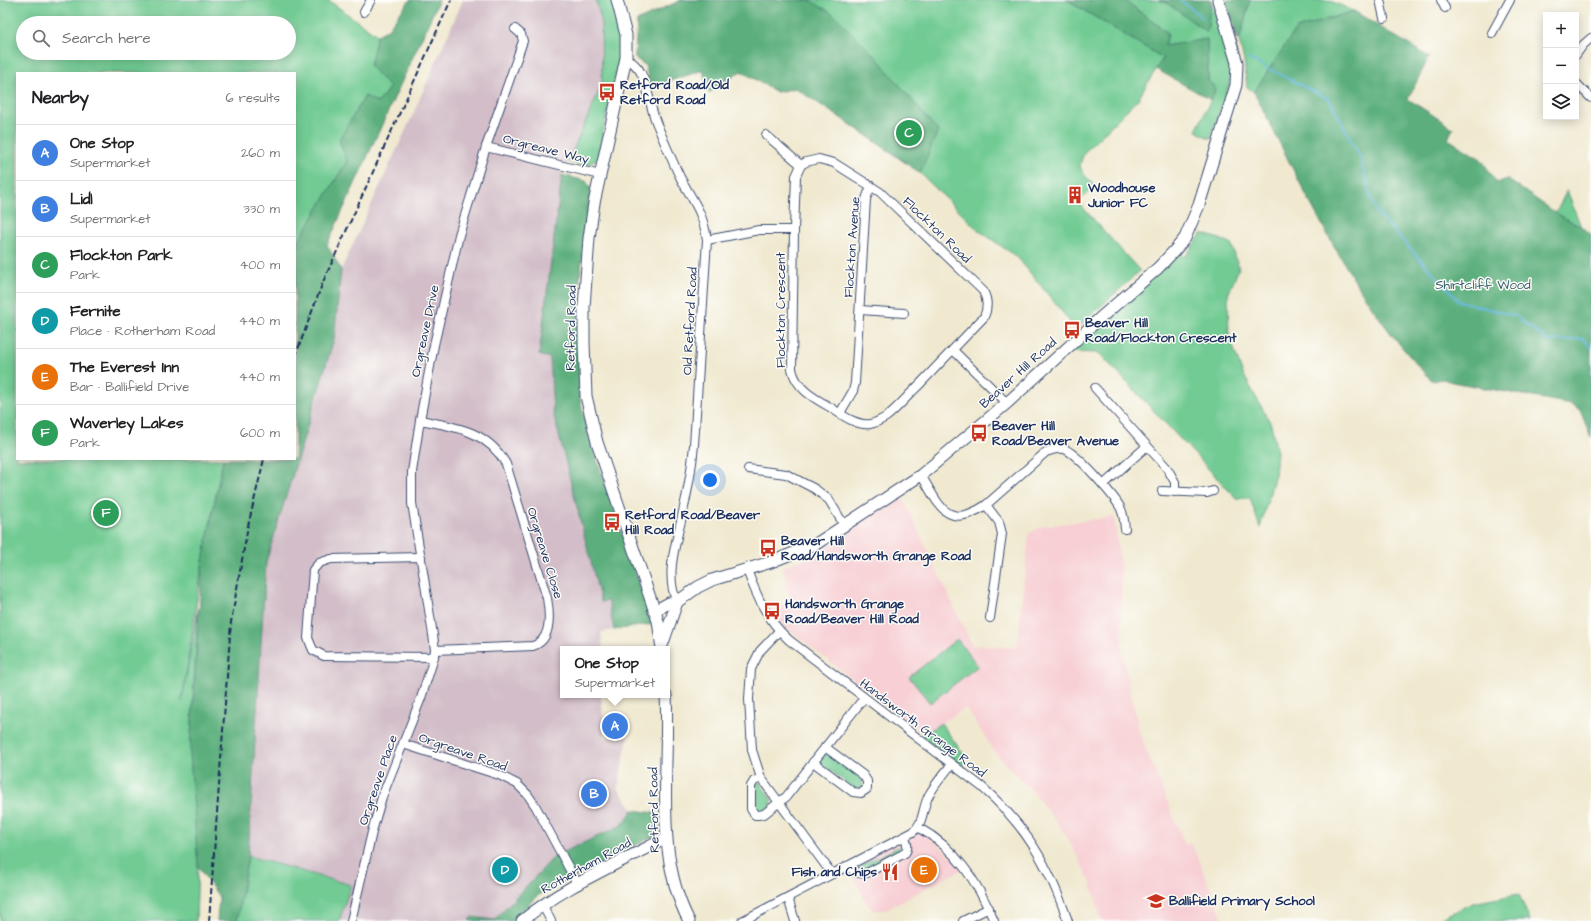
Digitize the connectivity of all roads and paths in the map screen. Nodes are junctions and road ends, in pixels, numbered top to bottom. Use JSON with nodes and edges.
{"nodes":[{"id":1,"x":371,"y":0,"type":"edge"},
{"id":2,"x":617,"y":0,"type":"edge"},
{"id":3,"x":1218,"y":0,"type":"edge"},
{"id":4,"x":1380,"y":0,"type":"edge"},
{"id":5,"x":1441,"y":0,"type":"edge"},
{"id":6,"x":1510,"y":0,"type":"edge"},
{"id":7,"x":1445,"y":8,"type":"dead end"},
{"id":8,"x":364,"y":12,"type":"dead end"},
{"id":9,"x":1384,"y":18,"type":"dead end"},
{"id":10,"x":515,"y":28,"type":"dead end"},
{"id":11,"x":1492,"y":33,"type":"dead end"},
{"id":12,"x":1591,"y":38,"type":"edge"},
{"id":13,"x":1579,"y":51,"type":"edge"},
{"id":14,"x":626,"y":58,"type":"junction"},
{"id":15,"x":1577,"y":84,"type":"edge"},
{"id":16,"x":1591,"y":98,"type":"edge"},
{"id":17,"x":766,"y":136,"type":"dead end"},
{"id":18,"x":486,"y":146,"type":"junction"},
{"id":19,"x":801,"y":165,"type":"junction"},
{"id":20,"x":600,"y":175,"type":"junction"},
{"id":21,"x":871,"y":186,"type":"junction"},
{"id":22,"x":794,"y":230,"type":"junction"},
{"id":23,"x":707,"y":240,"type":"junction"},
{"id":24,"x":860,"y":310,"type":"junction"},
{"id":25,"x":904,"y":313,"type":"dead end"},
{"id":26,"x":953,"y":350,"type":"junction"},
{"id":27,"x":1095,"y":388,"type":"dead end"},
{"id":28,"x":1007,"y":402,"type":"junction"},
{"id":29,"x":840,"y":413,"type":"junction"},
{"id":30,"x":420,"y":420,"type":"junction"},
{"id":31,"x":1147,"y":446,"type":"junction"},
{"id":32,"x":748,"y":469,"type":"dead end"},
{"id":33,"x":921,"y":475,"type":"junction"},
{"id":34,"x":1103,"y":484,"type":"junction"},
{"id":35,"x":1162,"y":491,"type":"dead end"},
{"id":36,"x":1213,"y":491,"type":"dead end"},
{"id":37,"x":1175,"y":492,"type":"junction"},
{"id":38,"x":986,"y":505,"type":"junction"},
{"id":39,"x":844,"y":525,"type":"junction"},
{"id":40,"x":1124,"y":529,"type":"dead end"},
{"id":41,"x":421,"y":557,"type":"junction"},
{"id":42,"x":747,"y":570,"type":"junction"},
{"id":43,"x":676,"y":605,"type":"junction"},
{"id":44,"x":656,"y":616,"type":"junction"},
{"id":45,"x":990,"y":618,"type":"dead end"},
{"id":46,"x":778,"y":631,"type":"junction"},
{"id":47,"x":662,"y":646,"type":"edge"},
{"id":48,"x":662,"y":646,"type":"edge"},
{"id":49,"x":434,"y":653,"type":"junction"},
{"id":50,"x":666,"y":698,"type":"edge"},
{"id":51,"x":864,"y":698,"type":"junction"},
{"id":52,"x":403,"y":744,"type":"junction"},
{"id":53,"x":825,"y":747,"type":"junction"},
{"id":54,"x":813,"y":762,"type":"junction"},
{"id":55,"x":951,"y":764,"type":"junction"},
{"id":56,"x":761,"y":778,"type":"junction"},
{"id":57,"x":779,"y":803,"type":"junction"},
{"id":58,"x":919,"y":828,"type":"junction"},
{"id":59,"x":905,"y":837,"type":"junction"},
{"id":60,"x":666,"y":840,"type":"junction"},
{"id":61,"x":848,"y":866,"type":"junction"},
{"id":62,"x":832,"y":874,"type":"junction"},
{"id":63,"x":578,"y":885,"type":"junction"},
{"id":64,"x":788,"y":898,"type":"junction"},
{"id":65,"x":543,"y":906,"type":"junction"},
{"id":66,"x":989,"y":908,"type":"junction"},
{"id":67,"x":351,"y":921,"type":"edge"},
{"id":68,"x":522,"y":921,"type":"edge"},
{"id":69,"x":551,"y":921,"type":"edge"},
{"id":70,"x":689,"y":921,"type":"edge"},
{"id":71,"x":742,"y":921,"type":"edge"},
{"id":72,"x":795,"y":921,"type":"edge"},
{"id":73,"x":963,"y":921,"type":"edge"},
{"id":74,"x":994,"y":921,"type":"edge"},
{"id":75,"x":1068,"y":921,"type":"edge"}],
"edges":[{"from":1,"to":8,"type":"street"},
{"from":2,"to":14,"type":"main road","name":"Retford Road"},
{"from":3,"to":28,"type":"main road","name":"Beaver Hill Road"},
{"from":4,"to":9,"type":"street"},
{"from":5,"to":7,"type":"street"},
{"from":6,"to":11,"type":"street"},
{"from":10,"to":18,"type":"street","name":"Orgreave Drive"},
{"from":12,"to":13,"type":"street"},
{"from":14,"to":20,"type":"main road","name":"Retford Road"},
{"from":14,"to":23,"type":"street","name":"Old Retford Road"},
{"from":15,"to":16,"type":"street"},
{"from":17,"to":19,"type":"street"},
{"from":18,"to":20,"type":"street","name":"Orgreave Way"},
{"from":18,"to":30,"type":"street","name":"Orgreave Drive"},
{"from":19,"to":21,"type":"street","name":"Flockton Road"},
{"from":19,"to":22,"type":"street"},
{"from":20,"to":44,"type":"main road","name":"Retford Road"},
{"from":21,"to":24,"type":"street","name":"Flockton Avenue"},
{"from":21,"to":26,"type":"street","name":"Flockton Road"},
{"from":22,"to":23,"type":"street"},
{"from":22,"to":29,"type":"street","name":"Flockton Crescent"},
{"from":23,"to":43,"type":"street","name":"Old Retford Road"},
{"from":24,"to":25,"type":"street","name":"Flockton Avenue"},
{"from":24,"to":29,"type":"street","name":"Flockton Avenue"},
{"from":26,"to":28,"type":"street"},
{"from":26,"to":29,"type":"street","name":"Flockton Crescent"},
{"from":27,"to":31,"type":"street"},
{"from":28,"to":33,"type":"main road","name":"Beaver Hill Road"},
{"from":30,"to":41,"type":"street","name":"Orgreave Drive"},
{"from":30,"to":49,"type":"street","name":"Orgreave Close"},
{"from":31,"to":34,"type":"street"},
{"from":31,"to":37,"type":"street"},
{"from":32,"to":39,"type":"street"},
{"from":33,"to":38,"type":"street"},
{"from":33,"to":39,"type":"main road","name":"Beaver Hill Road"},
{"from":34,"to":38,"type":"street"},
{"from":34,"to":40,"type":"street"},
{"from":35,"to":37,"type":"street"},
{"from":36,"to":37,"type":"street"},
{"from":38,"to":45,"type":"street"},
{"from":39,"to":42,"type":"main road","name":"Beaver Hill Road"},
{"from":41,"to":49,"type":"street","name":"Orgreave Drive"},
{"from":41,"to":49,"type":"street","name":"Orgreave Close"},
{"from":42,"to":43,"type":"main road","name":"Beaver Hill Road"},
{"from":42,"to":46,"type":"street","name":"Handsworth Grange Road"},
{"from":43,"to":44,"type":"main road","name":"Beaver Hill Road"},
{"from":43,"to":48,"type":"main road"},
{"from":44,"to":47,"type":"main road","name":"Retford Road"},
{"from":46,"to":51,"type":"street","name":"Handsworth Grange Road"},
{"from":46,"to":56,"type":"street"},
{"from":49,"to":52,"type":"street","name":"Orgreave Place"},
{"from":50,"to":60,"type":"main road","name":"Retford Road"},
{"from":51,"to":53,"type":"street"},
{"from":51,"to":55,"type":"street","name":"Handsworth Grange Road"},
{"from":52,"to":63,"type":"street","name":"Orgreave Road"},
{"from":52,"to":67,"type":"street","name":"Orgreave Place"},
{"from":53,"to":54,"type":"street"},
{"from":53,"to":54,"type":"street"},
{"from":54,"to":57,"type":"street"},
{"from":55,"to":58,"type":"street"},
{"from":55,"to":75,"type":"street","name":"Handsworth Grange Road"},
{"from":56,"to":57,"type":"street"},
{"from":56,"to":57,"type":"street"},
{"from":57,"to":62,"type":"street"},
{"from":58,"to":59,"type":"street"},
{"from":58,"to":66,"type":"street"},
{"from":59,"to":61,"type":"street"},
{"from":59,"to":61,"type":"street"},
{"from":60,"to":63,"type":"main road","name":"Rotherham Road"},
{"from":60,"to":70,"type":"main road","name":"Retford Road"},
{"from":61,"to":62,"type":"street"},
{"from":62,"to":64,"type":"street"},
{"from":63,"to":65,"type":"main road","name":"Rotherham Road"},
{"from":64,"to":71,"type":"street"},
{"from":64,"to":72,"type":"street"},
{"from":65,"to":68,"type":"main road","name":"Rotherham Road"},
{"from":65,"to":69,"type":"street"},
{"from":66,"to":73,"type":"street"},
{"from":66,"to":74,"type":"street"}]}
